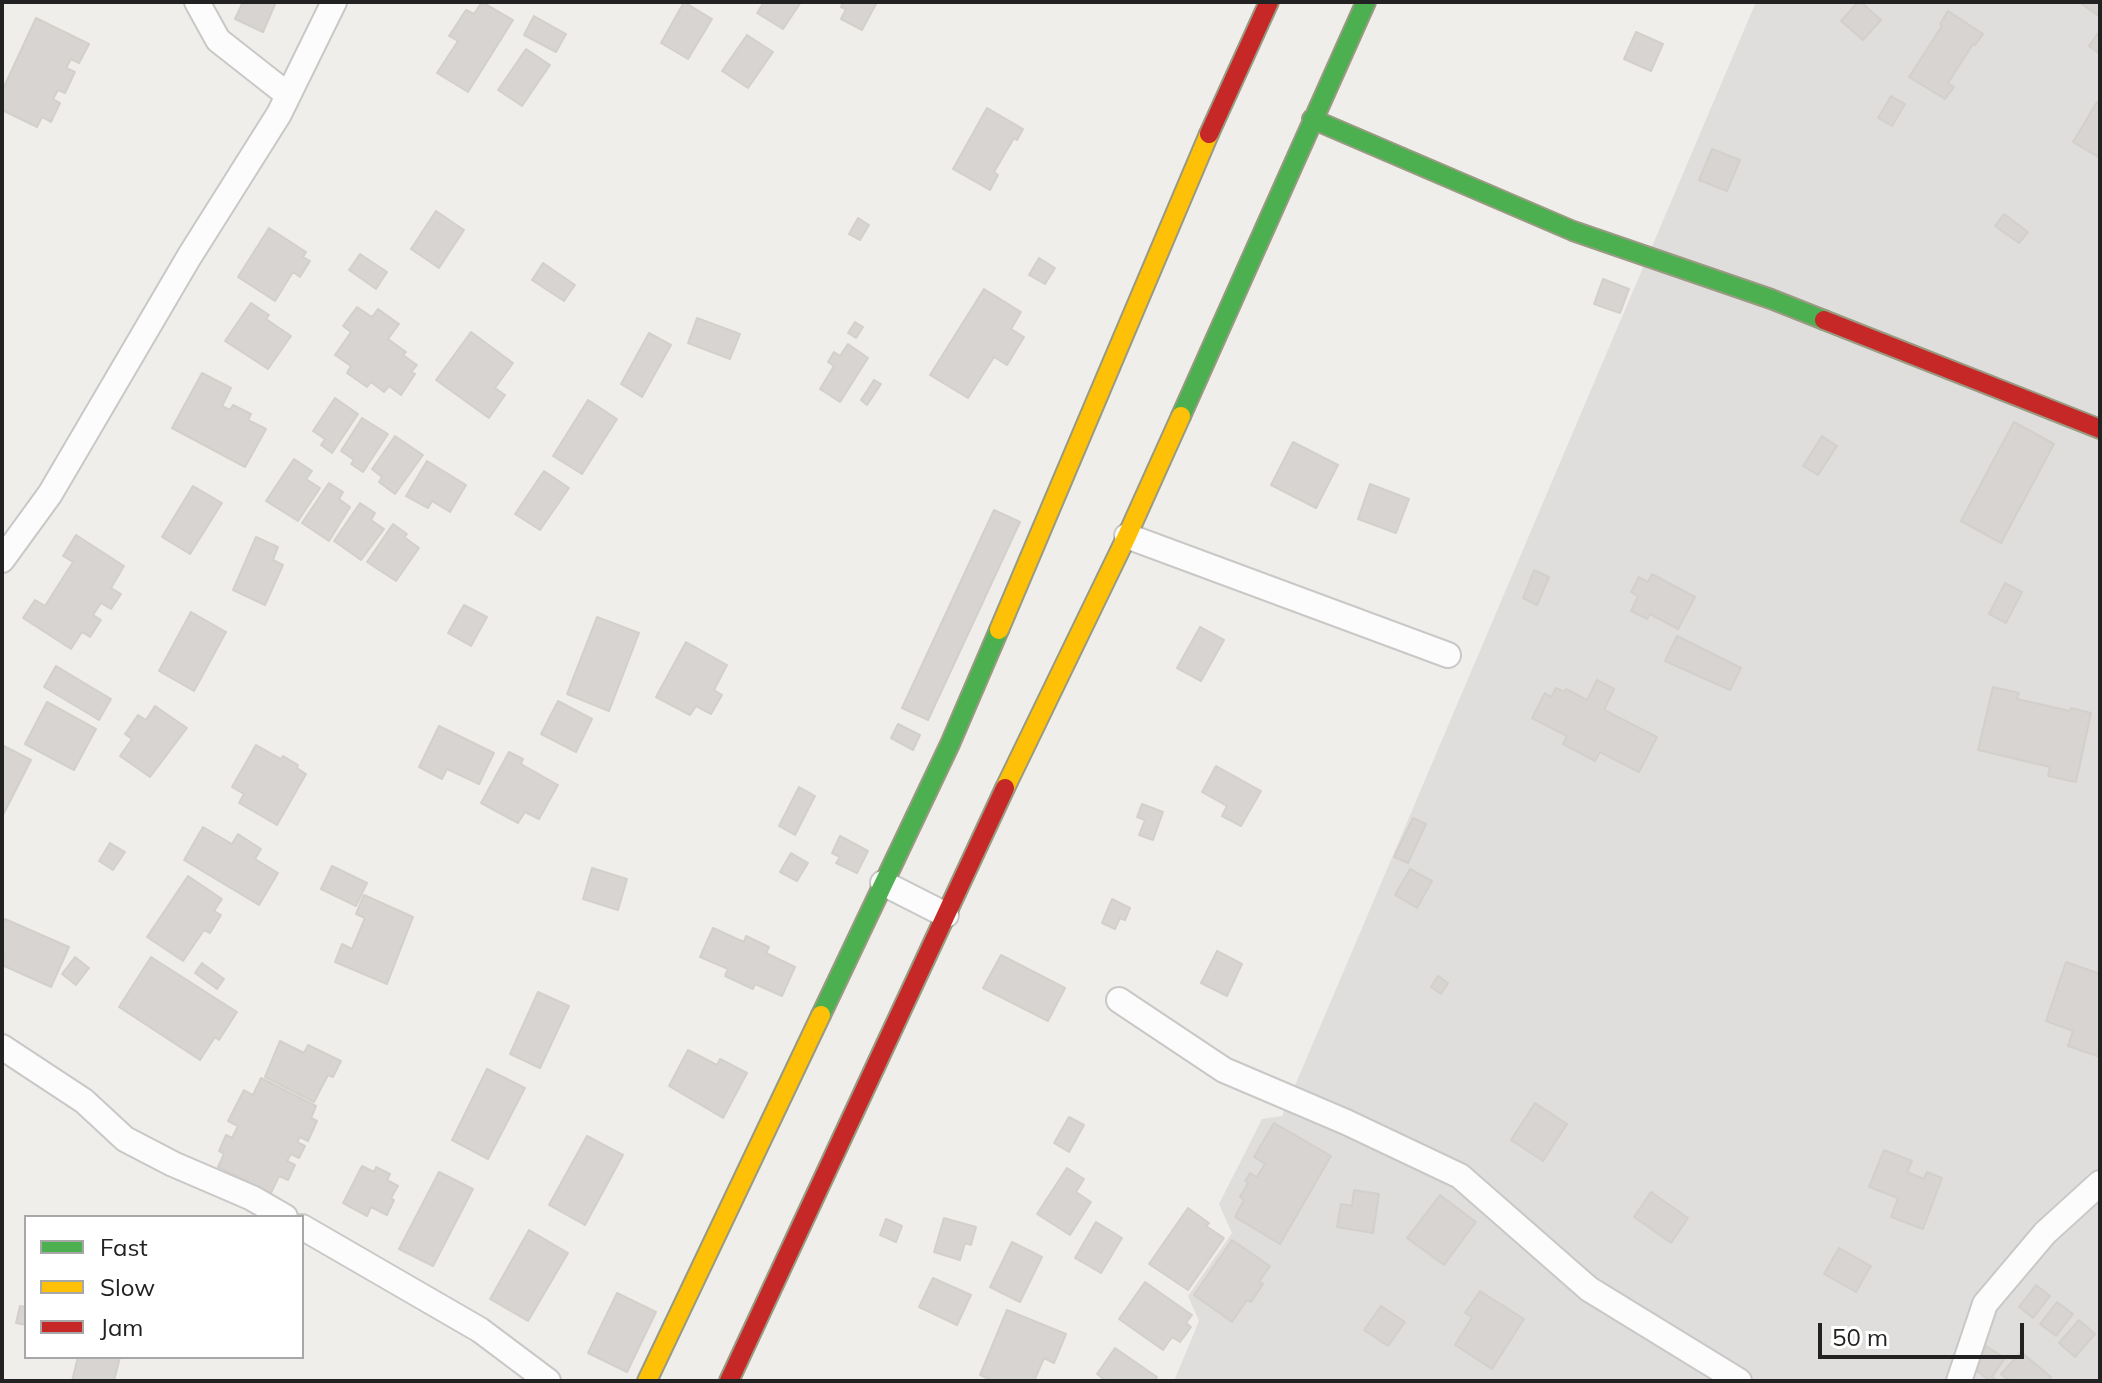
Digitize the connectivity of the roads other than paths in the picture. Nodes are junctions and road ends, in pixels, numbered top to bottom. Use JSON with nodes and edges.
{"nodes":[{"id":1,"x":197,"y":2,"type":"edge"},
{"id":2,"x":334,"y":2,"type":"edge"},
{"id":3,"x":1269,"y":2,"type":"edge"},
{"id":4,"x":1366,"y":2,"type":"edge"},
{"id":5,"x":288,"y":95,"type":"junction"},
{"id":6,"x":1312,"y":119,"type":"junction"},
{"id":7,"x":2100,"y":429,"type":"edge"},
{"id":8,"x":1127,"y":536,"type":"junction"},
{"id":9,"x":2,"y":560,"type":"edge"},
{"id":10,"x":1448,"y":655,"type":"dead end"},
{"id":11,"x":883,"y":883,"type":"junction"},
{"id":12,"x":946,"y":915,"type":"junction"},
{"id":13,"x":1119,"y":1000,"type":"dead end"},
{"id":14,"x":2,"y":1047,"type":"edge"},
{"id":15,"x":2100,"y":1183,"type":"edge"},
{"id":16,"x":282,"y":1215,"type":"edge"},
{"id":17,"x":304,"y":1228,"type":"edge"},
{"id":18,"x":548,"y":1381,"type":"edge"},
{"id":19,"x":647,"y":1381,"type":"edge"},
{"id":20,"x":729,"y":1381,"type":"edge"},
{"id":21,"x":1739,"y":1381,"type":"edge"},
{"id":22,"x":1959,"y":1381,"type":"edge"}],
"edges":[{"from":1,"to":5,"type":"street"},
{"from":2,"to":5,"type":"street"},
{"from":3,"to":11,"type":"street"},
{"from":4,"to":6,"type":"street"},
{"from":5,"to":9,"type":"street"},
{"from":6,"to":7,"type":"street"},
{"from":6,"to":8,"type":"street"},
{"from":8,"to":10,"type":"street"},
{"from":8,"to":12,"type":"street"},
{"from":11,"to":12,"type":"street"},
{"from":11,"to":19,"type":"street"},
{"from":12,"to":20,"type":"street"},
{"from":13,"to":21,"type":"street"},
{"from":14,"to":16,"type":"street"},
{"from":15,"to":22,"type":"street"},
{"from":17,"to":18,"type":"street"}]}
